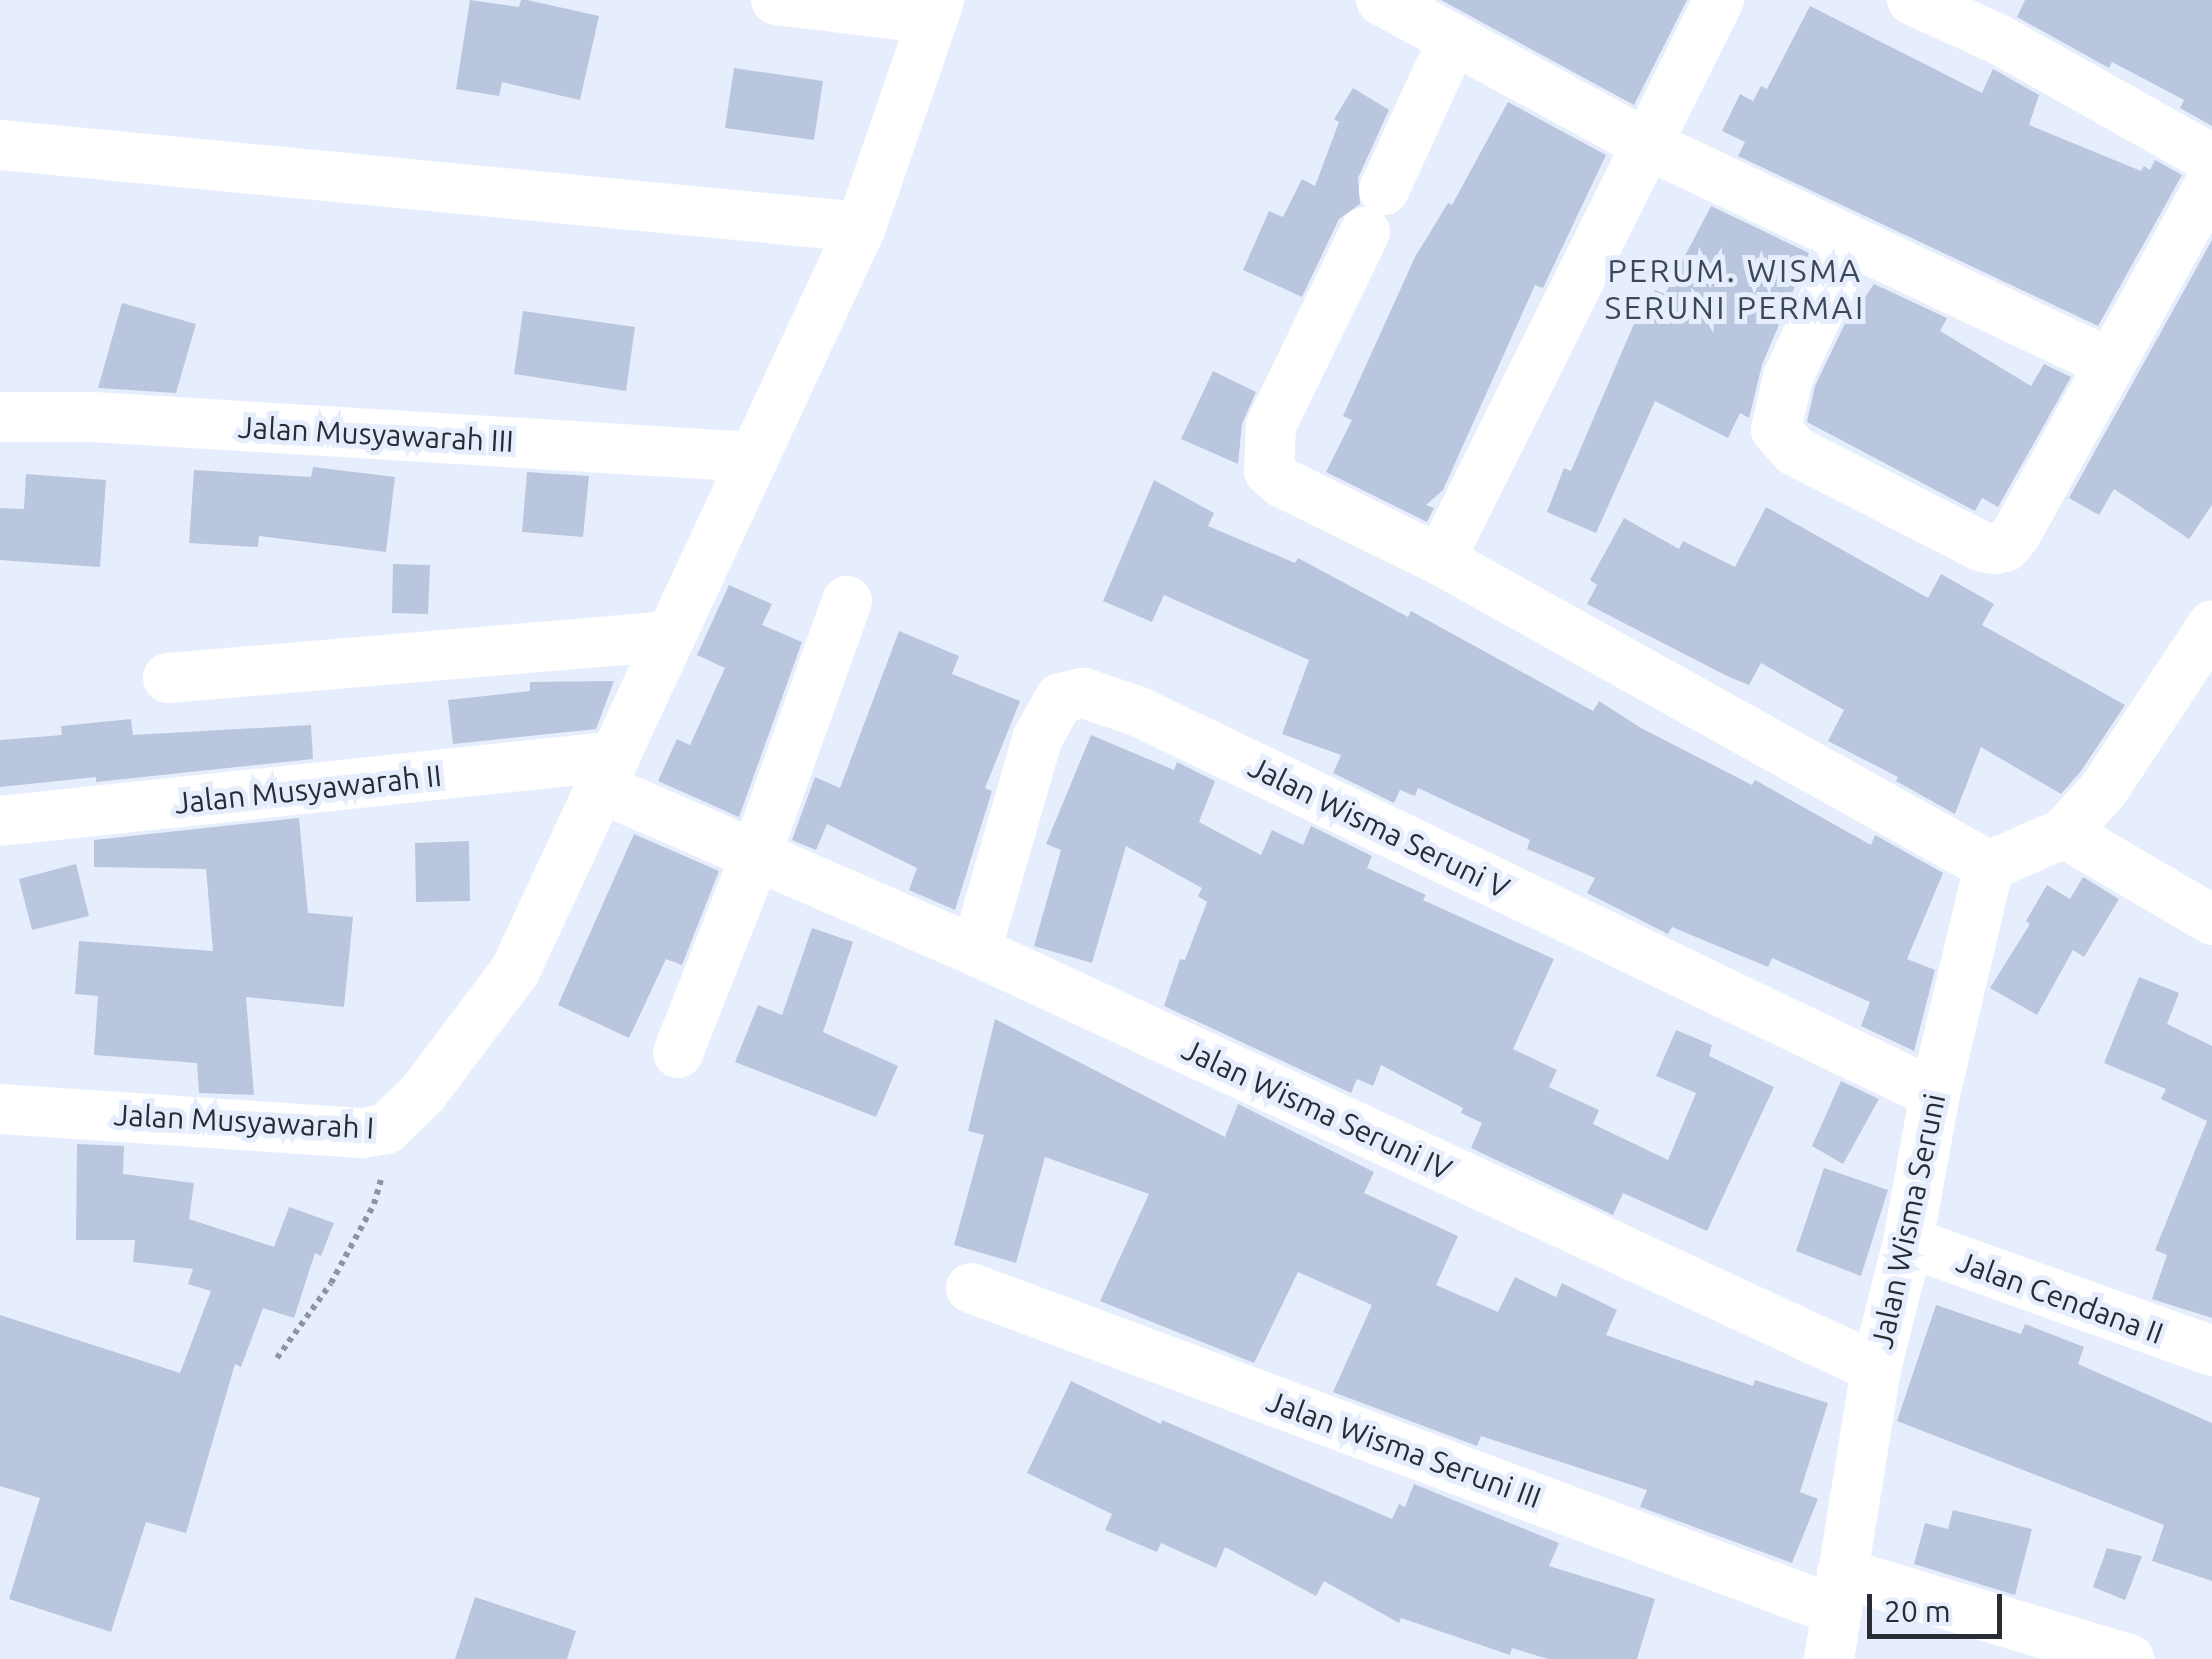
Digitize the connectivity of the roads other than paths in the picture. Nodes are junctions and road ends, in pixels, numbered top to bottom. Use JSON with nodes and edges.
{"nodes":[{"id":1,"x":776,"y":0,"type":"edge"},
{"id":2,"x":1381,"y":0,"type":"edge"},
{"id":3,"x":1718,"y":0,"type":"edge"},
{"id":4,"x":1912,"y":0,"type":"edge"},
{"id":5,"x":936,"y":9,"type":"edge"},
{"id":6,"x":1452,"y":39,"type":"junction"},
{"id":7,"x":1644,"y":143,"type":"junction"},
{"id":8,"x":0,"y":145,"type":"edge"},
{"id":9,"x":2212,"y":159,"type":"edge"},
{"id":10,"x":2212,"y":182,"type":"edge"},
{"id":11,"x":861,"y":227,"type":"junction"},
{"id":12,"x":1851,"y":242,"type":"junction"},
{"id":13,"x":2109,"y":363,"type":"junction"},
{"id":14,"x":0,"y":417,"type":"edge"},
{"id":15,"x":753,"y":457,"type":"junction"},
{"id":16,"x":1440,"y":560,"type":"junction"},
{"id":17,"x":848,"y":601,"type":"dead end"},
{"id":18,"x":2212,"y":626,"type":"edge"},
{"id":19,"x":670,"y":636,"type":"junction"},
{"id":20,"x":168,"y":678,"type":"dead end"},
{"id":21,"x":608,"y":772,"type":"junction"},
{"id":22,"x":0,"y":821,"type":"edge"},
{"id":23,"x":2064,"y":833,"type":"junction"},
{"id":24,"x":756,"y":855,"type":"junction"},
{"id":25,"x":1990,"y":866,"type":"junction"},
{"id":26,"x":2212,"y":920,"type":"edge"},
{"id":27,"x":976,"y":951,"type":"junction"},
{"id":28,"x":678,"y":1054,"type":"dead end"},
{"id":29,"x":1935,"y":1094,"type":"junction"},
{"id":30,"x":0,"y":1109,"type":"edge"},
{"id":31,"x":1908,"y":1242,"type":"junction"},
{"id":32,"x":971,"y":1288,"type":"dead end"},
{"id":33,"x":2212,"y":1351,"type":"edge"},
{"id":34,"x":1876,"y":1368,"type":"junction"},
{"id":35,"x":1836,"y":1614,"type":"edge"},
{"id":36,"x":2129,"y":1659,"type":"edge"}],
"edges":[{"from":1,"to":5,"type":"street"},
{"from":2,"to":6,"type":"street"},
{"from":3,"to":7,"type":"street"},
{"from":4,"to":9,"type":"street"},
{"from":5,"to":11,"type":"street","name":"Jalan Musyawarah I"},
{"from":6,"to":7,"type":"street"},
{"from":6,"to":16,"type":"street"},
{"from":7,"to":12,"type":"street"},
{"from":7,"to":16,"type":"street"},
{"from":8,"to":11,"type":"street"},
{"from":10,"to":13,"type":"street"},
{"from":11,"to":15,"type":"street","name":"Jalan Musyawarah I"},
{"from":12,"to":13,"type":"street"},
{"from":12,"to":13,"type":"street"},
{"from":14,"to":15,"type":"street","name":"Jalan Musyawarah III"},
{"from":15,"to":19,"type":"street","name":"Jalan Musyawarah I"},
{"from":16,"to":25,"type":"street"},
{"from":17,"to":24,"type":"street"},
{"from":18,"to":23,"type":"street"},
{"from":19,"to":20,"type":"street"},
{"from":19,"to":21,"type":"street","name":"Jalan Musyawarah I"},
{"from":21,"to":22,"type":"street","name":"Jalan Musyawarah II"},
{"from":21,"to":24,"type":"street","name":"Jalan Wisma Seruni IV"},
{"from":21,"to":30,"type":"street","name":"Jalan Musyawarah I"},
{"from":23,"to":25,"type":"street"},
{"from":23,"to":26,"type":"street"},
{"from":24,"to":27,"type":"street","name":"Jalan Wisma Seruni IV"},
{"from":24,"to":28,"type":"street"},
{"from":25,"to":29,"type":"street","name":"Jalan Wisma Seruni"},
{"from":27,"to":29,"type":"street","name":"Jalan Wisma Seruni V"},
{"from":27,"to":34,"type":"street","name":"Jalan Wisma Seruni IV"},
{"from":29,"to":31,"type":"street","name":"Jalan Wisma Seruni"},
{"from":31,"to":33,"type":"street","name":"Jalan Cendana II"},
{"from":31,"to":34,"type":"street","name":"Jalan Wisma Seruni"},
{"from":32,"to":35,"type":"street","name":"Jalan Wisma Seruni III"},
{"from":34,"to":35,"type":"street","name":"Jalan Wisma Seruni"},
{"from":35,"to":36,"type":"street","name":"Jalan Wisma Seruni III"}]}
